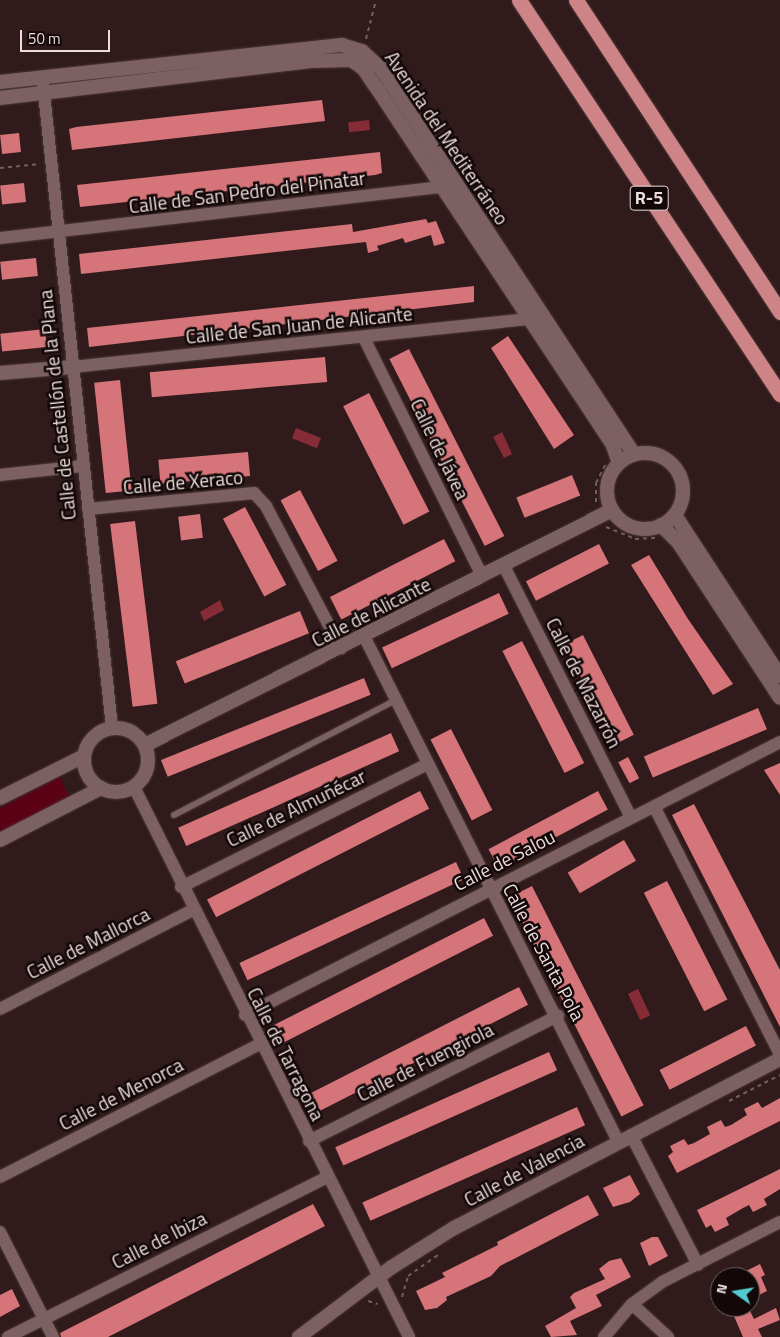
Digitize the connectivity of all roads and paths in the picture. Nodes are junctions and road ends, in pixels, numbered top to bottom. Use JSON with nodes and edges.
{"nodes":[{"id":1,"x":376,"y":0,"type":"edge"},
{"id":2,"x":519,"y":0,"type":"edge"},
{"id":3,"x":576,"y":0,"type":"edge"},
{"id":4,"x":362,"y":51,"type":"junction"},
{"id":5,"x":42,"y":78,"type":"junction"},
{"id":6,"x":0,"y":82,"type":"edge"},
{"id":7,"x":44,"y":93,"type":"junction"},
{"id":8,"x":0,"y":98,"type":"edge"},
{"id":9,"x":50,"y":162,"type":"junction"},
{"id":10,"x":0,"y":168,"type":"edge"},
{"id":11,"x":440,"y":187,"type":"junction"},
{"id":12,"x":57,"y":232,"type":"junction"},
{"id":13,"x":0,"y":238,"type":"edge"},
{"id":14,"x":780,"y":312,"type":"edge"},
{"id":15,"x":530,"y":319,"type":"junction"},
{"id":16,"x":364,"y":338,"type":"junction"},
{"id":17,"x":72,"y":367,"type":"junction"},
{"id":18,"x":0,"y":373,"type":"edge"},
{"id":19,"x":780,"y":395,"type":"edge"},
{"id":20,"x":634,"y":454,"type":"junction"},
{"id":21,"x":614,"y":460,"type":"junction"},
{"id":22,"x":83,"y":466,"type":"junction"},
{"id":23,"x":0,"y":475,"type":"edge"},
{"id":24,"x":88,"y":509,"type":"junction"},
{"id":25,"x":606,"y":513,"type":"junction"},
{"id":26,"x":675,"y":515,"type":"junction"},
{"id":27,"x":662,"y":525,"type":"junction"},
{"id":28,"x":663,"y":540,"type":"dead end"},
{"id":29,"x":504,"y":566,"type":"junction"},
{"id":30,"x":482,"y":576,"type":"junction"},
{"id":31,"x":364,"y":636,"type":"junction"},
{"id":32,"x":342,"y":648,"type":"junction"},
{"id":33,"x":780,"y":676,"type":"edge"},
{"id":34,"x":780,"y":698,"type":"edge"},
{"id":35,"x":396,"y":700,"type":"junction"},
{"id":36,"x":112,"y":728,"type":"junction"},
{"id":37,"x":780,"y":742,"type":"edge"},
{"id":38,"x":144,"y":745,"type":"junction"},
{"id":39,"x":84,"y":756,"type":"junction"},
{"id":40,"x":428,"y":764,"type":"junction"},
{"id":41,"x":134,"y":787,"type":"junction"},
{"id":42,"x":101,"y":788,"type":"junction"},
{"id":43,"x":0,"y":798,"type":"edge"},
{"id":44,"x":655,"y":808,"type":"junction"},
{"id":45,"x":174,"y":815,"type":"dead end"},
{"id":46,"x":631,"y":817,"type":"junction"},
{"id":47,"x":0,"y":840,"type":"edge"},
{"id":48,"x":181,"y":887,"type":"junction"},
{"id":49,"x":490,"y":888,"type":"junction"},
{"id":50,"x":193,"y":910,"type":"junction"},
{"id":51,"x":0,"y":1009,"type":"edge"},
{"id":52,"x":245,"y":1015,"type":"junction"},
{"id":53,"x":558,"y":1016,"type":"junction"},
{"id":54,"x":260,"y":1044,"type":"junction"},
{"id":55,"x":780,"y":1054,"type":"edge"},
{"id":56,"x":780,"y":1059,"type":"edge"},
{"id":57,"x":625,"y":1138,"type":"junction"},
{"id":58,"x":309,"y":1141,"type":"junction"},
{"id":59,"x":0,"y":1177,"type":"edge"},
{"id":60,"x":327,"y":1177,"type":"junction"},
{"id":61,"x":780,"y":1222,"type":"edge"},
{"id":62,"x":0,"y":1232,"type":"edge"},
{"id":63,"x":698,"y":1265,"type":"junction"},
{"id":64,"x":378,"y":1277,"type":"junction"},
{"id":65,"x":632,"y":1304,"type":"junction"},
{"id":66,"x":44,"y":1318,"type":"junction"},
{"id":67,"x":8,"y":1337,"type":"edge"},
{"id":68,"x":54,"y":1337,"type":"edge"},
{"id":69,"x":299,"y":1337,"type":"edge"},
{"id":70,"x":409,"y":1337,"type":"edge"},
{"id":71,"x":604,"y":1337,"type":"edge"},
{"id":72,"x":668,"y":1337,"type":"edge"}],
"edges":[{"from":1,"to":4,"type":"path"},
{"from":2,"to":19,"type":"highway","number":"R-5"},
{"from":3,"to":14,"type":"highway","number":"R-5"},
{"from":4,"to":5,"type":"street","name":"Avenida del Mediterráneo"},
{"from":4,"to":20,"type":"street","name":"Avenida del Mediterráneo"},
{"from":5,"to":6,"type":"street","name":"Avenida del Mediterráneo"},
{"from":5,"to":7,"type":"street","name":"Calle de Castellón de la Plana"},
{"from":7,"to":8,"type":"street","name":"Avenida del Mediterráneo"},
{"from":7,"to":9,"type":"street","name":"Calle de Castellón de la Plana"},
{"from":7,"to":11,"type":"street","name":"Avenida del Mediterráneo"},
{"from":9,"to":10,"type":"path"},
{"from":9,"to":12,"type":"street","name":"Calle de Castellón de la Plana"},
{"from":11,"to":12,"type":"street","name":"Calle de San Pedro del Pinatar"},
{"from":11,"to":15,"type":"street","name":"Avenida del Mediterráneo"},
{"from":12,"to":13,"type":"street","name":"Calle de San Pedro del Pinatar"},
{"from":12,"to":17,"type":"street","name":"Calle de Castellón de la Plana"},
{"from":15,"to":16,"type":"street","name":"Calle de San Juan de Alicante"},
{"from":15,"to":21,"type":"street","name":"Avenida del Mediterráneo"},
{"from":16,"to":17,"type":"street","name":"Calle de San Juan de Alicante"},
{"from":16,"to":30,"type":"street","name":"Calle de Jávea"},
{"from":17,"to":18,"type":"street"},
{"from":17,"to":22,"type":"street","name":"Calle de Castellón de la Plana"},
{"from":20,"to":21,"type":"street"},
{"from":20,"to":26,"type":"street"},
{"from":21,"to":25,"type":"street"},
{"from":21,"to":25,"type":"path"},
{"from":22,"to":23,"type":"street"},
{"from":22,"to":24,"type":"street","name":"Calle de Castellón de la Plana"},
{"from":24,"to":32,"type":"street","name":"Calle de Xeraco"},
{"from":24,"to":36,"type":"street","name":"Calle de Castellón de la Plana"},
{"from":25,"to":27,"type":"street"},
{"from":25,"to":28,"type":"path"},
{"from":25,"to":29,"type":"street","name":"Calle de Alicante"},
{"from":26,"to":27,"type":"street"},
{"from":26,"to":33,"type":"street"},
{"from":27,"to":34,"type":"street"},
{"from":29,"to":30,"type":"street","name":"Calle de Alicante"},
{"from":29,"to":46,"type":"street","name":"Calle de Mazarrón"},
{"from":30,"to":31,"type":"street","name":"Calle de Alicante"},
{"from":31,"to":32,"type":"street","name":"Calle de Alicante"},
{"from":31,"to":35,"type":"street","name":"Calle de Santa Pola"},
{"from":32,"to":38,"type":"street","name":"Calle de Alicante"},
{"from":35,"to":40,"type":"street","name":"Calle de Santa Pola"},
{"from":35,"to":45,"type":"lane"},
{"from":36,"to":38,"type":"street"},
{"from":36,"to":39,"type":"street"},
{"from":37,"to":44,"type":"street","name":"Calle de Salou"},
{"from":38,"to":41,"type":"street"},
{"from":39,"to":42,"type":"street"},
{"from":39,"to":43,"type":"street"},
{"from":40,"to":48,"type":"street","name":"Calle de Almuñécar"},
{"from":40,"to":49,"type":"street","name":"Calle de Santa Pola"},
{"from":41,"to":42,"type":"street"},
{"from":41,"to":48,"type":"street","name":"Calle de Tarragona"},
{"from":42,"to":47,"type":"street"},
{"from":44,"to":46,"type":"street","name":"Calle de Salou"},
{"from":44,"to":55,"type":"street"},
{"from":46,"to":49,"type":"street","name":"Calle de Salou"},
{"from":48,"to":50,"type":"street","name":"Calle de Tarragona"},
{"from":49,"to":52,"type":"street","name":"Calle de Salou"},
{"from":49,"to":53,"type":"street","name":"Calle de Santa Pola"},
{"from":50,"to":51,"type":"street","name":"Calle de Mallorca"},
{"from":50,"to":52,"type":"street","name":"Calle de Tarragona"},
{"from":52,"to":54,"type":"street","name":"Calle de Tarragona"},
{"from":53,"to":57,"type":"street","name":"Calle de Santa Pola"},
{"from":53,"to":58,"type":"street","name":"Calle de Fuengirola"},
{"from":54,"to":58,"type":"street","name":"Calle de Tarragona"},
{"from":54,"to":59,"type":"street","name":"Calle de Menorca"},
{"from":56,"to":57,"type":"street","name":"Calle de Valencia"},
{"from":57,"to":63,"type":"street","name":"Calle de Santa Pola"},
{"from":57,"to":64,"type":"street","name":"Calle de Valencia"},
{"from":58,"to":60,"type":"street","name":"Calle de Tarragona"},
{"from":60,"to":64,"type":"street","name":"Calle de Tarragona"},
{"from":60,"to":66,"type":"street","name":"Calle de Ibiza"},
{"from":61,"to":63,"type":"street"},
{"from":62,"to":66,"type":"street"},
{"from":63,"to":65,"type":"street"},
{"from":64,"to":69,"type":"street","name":"Calle de Valencia"},
{"from":64,"to":70,"type":"street","name":"Calle de Tarragona"},
{"from":65,"to":71,"type":"street"},
{"from":65,"to":72,"type":"street"},
{"from":66,"to":67,"type":"street","name":"Calle de Ibiza"},
{"from":66,"to":68,"type":"street"}]}
